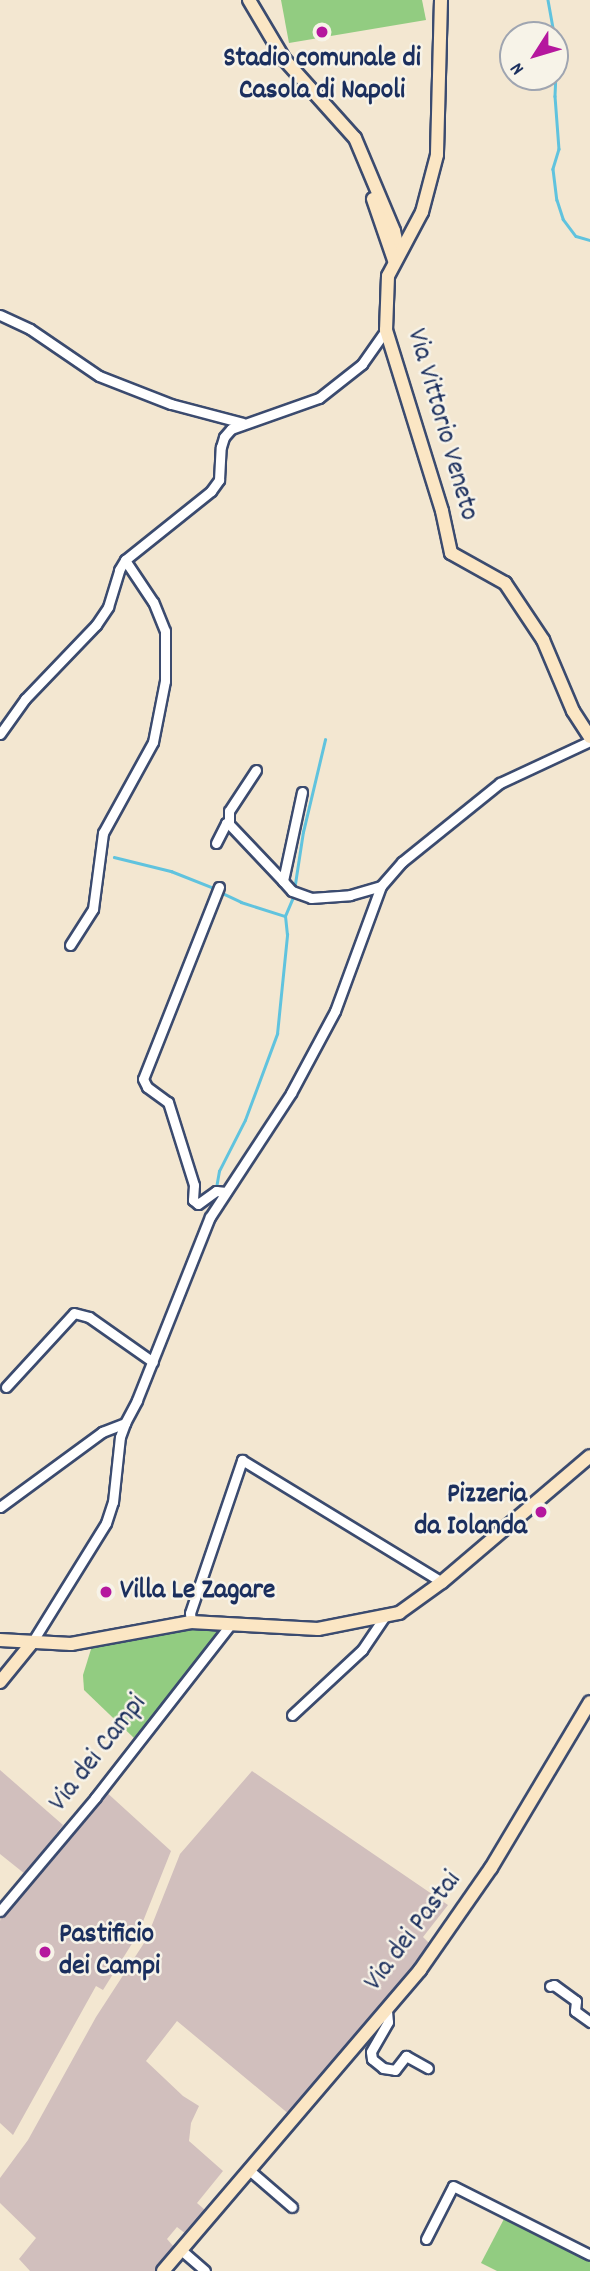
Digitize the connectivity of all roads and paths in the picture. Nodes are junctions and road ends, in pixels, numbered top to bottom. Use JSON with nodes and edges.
{"nodes":[{"id":1,"x":249,"y":0,"type":"edge"},
{"id":2,"x":441,"y":0,"type":"edge"},
{"id":3,"x":344,"y":124,"type":"junction"},
{"id":4,"x":382,"y":232,"type":"junction"},
{"id":5,"x":397,"y":257,"type":"junction"},
{"id":6,"x":387,"y":276,"type":"junction"},
{"id":7,"x":0,"y":315,"type":"edge"},
{"id":8,"x":386,"y":330,"type":"junction"},
{"id":9,"x":243,"y":423,"type":"junction"},
{"id":10,"x":125,"y":560,"type":"junction"},
{"id":11,"x":0,"y":734,"type":"edge"},
{"id":12,"x":590,"y":739,"type":"edge"},
{"id":13,"x":256,"y":771,"type":"dead end"},
{"id":14,"x":302,"y":792,"type":"dead end"},
{"id":15,"x":229,"y":824,"type":"junction"},
{"id":16,"x":216,"y":843,"type":"dead end"},
{"id":17,"x":283,"y":881,"type":"junction"},
{"id":18,"x":381,"y":886,"type":"junction"},
{"id":19,"x":219,"y":887,"type":"dead end"},
{"id":20,"x":71,"y":945,"type":"dead end"},
{"id":21,"x":218,"y":1193,"type":"junction"},
{"id":22,"x":148,"y":1358,"type":"junction"},
{"id":23,"x":6,"y":1387,"type":"dead end"},
{"id":24,"x":125,"y":1423,"type":"junction"},
{"id":25,"x":590,"y":1456,"type":"edge"},
{"id":26,"x":0,"y":1507,"type":"edge"},
{"id":27,"x":442,"y":1582,"type":"junction"},
{"id":28,"x":385,"y":1616,"type":"junction"},
{"id":29,"x":191,"y":1622,"type":"junction"},
{"id":30,"x":231,"y":1624,"type":"junction"},
{"id":31,"x":0,"y":1640,"type":"edge"},
{"id":32,"x":31,"y":1644,"type":"junction"},
{"id":33,"x":0,"y":1682,"type":"edge"},
{"id":34,"x":590,"y":1702,"type":"edge"},
{"id":35,"x":292,"y":1715,"type":"dead end"},
{"id":36,"x":0,"y":1911,"type":"edge"},
{"id":37,"x":550,"y":1986,"type":"dead end"},
{"id":38,"x":387,"y":2011,"type":"junction"},
{"id":39,"x":590,"y":2022,"type":"edge"},
{"id":40,"x":428,"y":2067,"type":"dead end"},
{"id":41,"x":248,"y":2169,"type":"junction"},
{"id":42,"x":292,"y":2207,"type":"dead end"},
{"id":43,"x":426,"y":2239,"type":"dead end"},
{"id":44,"x":180,"y":2249,"type":"junction"},
{"id":45,"x":590,"y":2255,"type":"edge"},
{"id":46,"x":163,"y":2271,"type":"edge"},
{"id":47,"x":205,"y":2271,"type":"edge"}],
"edges":[{"from":1,"to":3,"type":"street"},
{"from":2,"to":5,"type":"street","name":"Via Vittorio Veneto"},
{"from":3,"to":4,"type":"street"},
{"from":3,"to":5,"type":"street"},
{"from":4,"to":5,"type":"street"},
{"from":4,"to":6,"type":"street"},
{"from":5,"to":6,"type":"street","name":"Via Vittorio Veneto"},
{"from":6,"to":8,"type":"street","name":"Via Vittorio Veneto"},
{"from":7,"to":9,"type":"street"},
{"from":8,"to":9,"type":"street"},
{"from":8,"to":12,"type":"street","name":"Via Vittorio Veneto"},
{"from":9,"to":10,"type":"street"},
{"from":10,"to":11,"type":"street"},
{"from":10,"to":20,"type":"street"},
{"from":12,"to":18,"type":"street"},
{"from":13,"to":15,"type":"street"},
{"from":14,"to":17,"type":"street"},
{"from":15,"to":16,"type":"street"},
{"from":15,"to":17,"type":"street"},
{"from":17,"to":18,"type":"street"},
{"from":18,"to":21,"type":"street"},
{"from":19,"to":21,"type":"street"},
{"from":21,"to":22,"type":"street"},
{"from":22,"to":23,"type":"street"},
{"from":22,"to":24,"type":"street"},
{"from":24,"to":26,"type":"street"},
{"from":24,"to":32,"type":"street"},
{"from":25,"to":27,"type":"street"},
{"from":27,"to":28,"type":"street"},
{"from":27,"to":29,"type":"street"},
{"from":28,"to":30,"type":"street"},
{"from":28,"to":35,"type":"street"},
{"from":29,"to":30,"type":"street"},
{"from":29,"to":32,"type":"street"},
{"from":30,"to":36,"type":"street","name":"Via dei Campi"},
{"from":31,"to":32,"type":"street"},
{"from":32,"to":33,"type":"street"},
{"from":34,"to":38,"type":"street","name":"Via dei Pastai"},
{"from":37,"to":39,"type":"street"},
{"from":38,"to":40,"type":"street"},
{"from":38,"to":41,"type":"street","name":"Via dei Pastai"},
{"from":41,"to":42,"type":"street"},
{"from":41,"to":44,"type":"street","name":"Via dei Pastai"},
{"from":43,"to":45,"type":"street"},
{"from":44,"to":46,"type":"street","name":"Via dei Pastai"},
{"from":44,"to":47,"type":"street"}]}
